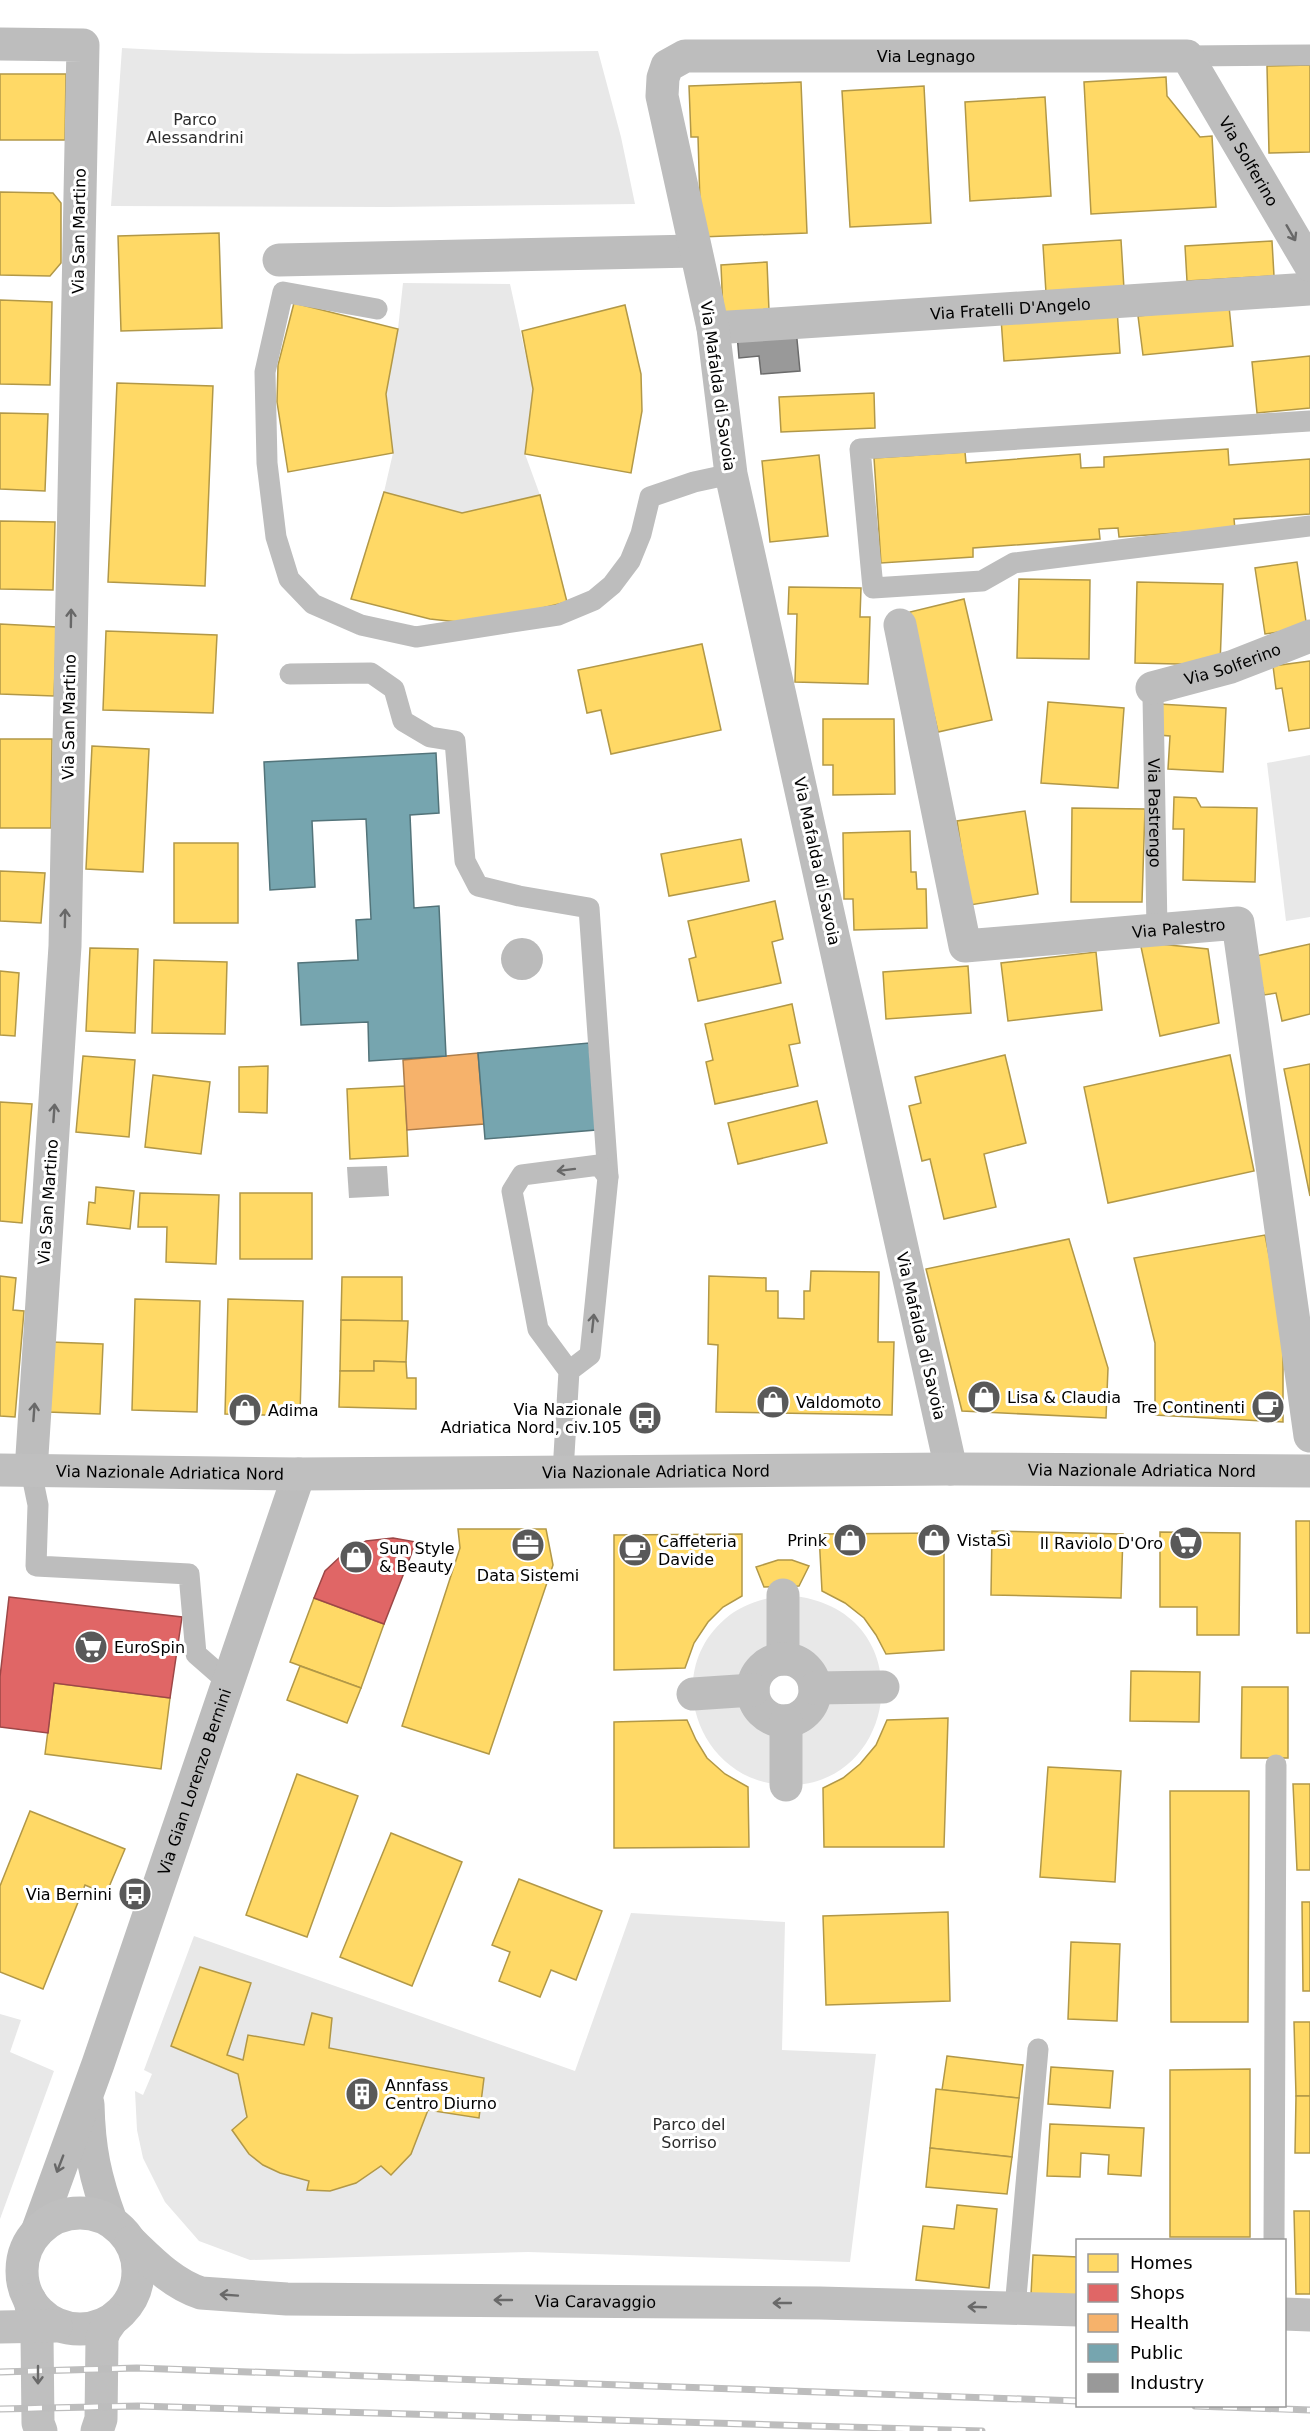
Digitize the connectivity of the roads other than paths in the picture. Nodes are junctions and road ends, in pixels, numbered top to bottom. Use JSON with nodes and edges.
{"nodes":[{"id":1,"x":0,"y":44,"type":"edge"},
{"id":2,"x":1310,"y":55,"type":"edge"},
{"id":3,"x":1187,"y":56,"type":"junction"},
{"id":4,"x":667,"y":66,"type":"joint"},
{"id":5,"x":694,"y":251,"type":"junction"},
{"id":6,"x":279,"y":260,"type":"dead end"},
{"id":7,"x":1310,"y":265,"type":"edge"},
{"id":8,"x":1310,"y":290,"type":"edge"},
{"id":9,"x":377,"y":309,"type":"dead end"},
{"id":10,"x":713,"y":328,"type":"junction"},
{"id":11,"x":1310,"y":421,"type":"edge"},
{"id":12,"x":730,"y":474,"type":"junction"},
{"id":13,"x":1310,"y":526,"type":"edge"},
{"id":14,"x":900,"y":625,"type":"dead end"},
{"id":15,"x":1310,"y":636,"type":"edge"},
{"id":16,"x":291,"y":674,"type":"dead end"},
{"id":17,"x":1153,"y":692,"type":"joint"},
{"id":18,"x":1157,"y":930,"type":"junction"},
{"id":19,"x":608,"y":1177,"type":"junction"},
{"id":20,"x":569,"y":1371,"type":"junction"},
{"id":21,"x":1310,"y":1436,"type":"edge"},
{"id":22,"x":951,"y":1469,"type":"junction"},
{"id":23,"x":15,"y":1470,"type":"edge"},
{"id":24,"x":1310,"y":1471,"type":"edge"},
{"id":25,"x":563,"y":1472,"type":"junction"},
{"id":26,"x":299,"y":1474,"type":"junction"},
{"id":27,"x":783,"y":1595,"type":"dead end"},
{"id":28,"x":783,"y":1659,"type":"junction"},
{"id":29,"x":228,"y":1682,"type":"junction"},
{"id":30,"x":883,"y":1687,"type":"dead end"},
{"id":31,"x":815,"y":1688,"type":"junction"},
{"id":32,"x":753,"y":1690,"type":"junction"},
{"id":33,"x":693,"y":1694,"type":"dead end"},
{"id":34,"x":786,"y":1721,"type":"junction"},
{"id":35,"x":1276,"y":1765,"type":"dead end"},
{"id":36,"x":786,"y":1785,"type":"dead end"},
{"id":37,"x":1038,"y":2049,"type":"dead end"},
{"id":38,"x":88,"y":2090,"type":"junction"},
{"id":39,"x":121,"y":2231,"type":"junction"},
{"id":40,"x":1274,"y":2239,"type":"edge"},
{"id":41,"x":31,"y":2241,"type":"junction"},
{"id":42,"x":0,"y":2272,"type":"edge"},
{"id":43,"x":1015,"y":2308,"type":"junction"},
{"id":44,"x":1076,"y":2310,"type":"edge"},
{"id":45,"x":1286,"y":2314,"type":"edge"},
{"id":46,"x":1310,"y":2315,"type":"edge"},
{"id":47,"x":42,"y":2317,"type":"junction"},
{"id":48,"x":0,"y":2327,"type":"edge"},
{"id":49,"x":107,"y":2332,"type":"junction"},
{"id":50,"x":37,"y":2428,"type":"edge"},
{"id":51,"x":97,"y":2431,"type":"edge"}],
"edges":[{"from":23,"to":1,"type":"street","name":"Via San Martino","one_way":true},
{"from":2,"to":3,"type":"lane"},
{"from":3,"to":4,"type":"street","name":"Via Legnago"},
{"from":3,"to":7,"type":"street","name":"Via Solferino","one_way":true},
{"from":4,"to":5,"type":"street","name":"Via Mafalda di Savoia"},
{"from":5,"to":6,"type":"street"},
{"from":5,"to":10,"type":"street","name":"Via Mafalda di Savoia"},
{"from":8,"to":10,"type":"street","name":"Via Fratelli D'Angelo"},
{"from":9,"to":12,"type":"lane"},
{"from":10,"to":12,"type":"street","name":"Via Mafalda di Savoia"},
{"from":11,"to":13,"type":"lane"},
{"from":12,"to":22,"type":"street","name":"Via Mafalda di Savoia"},
{"from":14,"to":18,"type":"street","name":"Via Palestro"},
{"from":15,"to":17,"type":"street","name":"Via Solferino"},
{"from":16,"to":19,"type":"lane"},
{"from":17,"to":18,"type":"lane","name":"Via Pastrengo"},
{"from":18,"to":21,"type":"street","name":"Via Palestro"},
{"from":20,"to":19,"type":"lane","one_way":true},
{"from":19,"to":20,"type":"lane","one_way":true},
{"from":20,"to":25,"type":"lane"},
{"from":22,"to":24,"type":"street","name":"Via Nazionale Adriatica Nord"},
{"from":22,"to":25,"type":"street","name":"Via Nazionale Adriatica Nord"},
{"from":23,"to":26,"type":"street","name":"Via Nazionale Adriatica Nord"},
{"from":23,"to":29,"type":"lane"},
{"from":25,"to":26,"type":"street","name":"Via Nazionale Adriatica Nord"},
{"from":26,"to":29,"type":"street","name":"Via Gian Lorenzo Bernini"},
{"from":27,"to":28,"type":"street"},
{"from":28,"to":31,"type":"street"},
{"from":28,"to":32,"type":"street"},
{"from":29,"to":38,"type":"street","name":"Via Gian Lorenzo Bernini"},
{"from":30,"to":31,"type":"street"},
{"from":31,"to":34,"type":"street"},
{"from":32,"to":33,"type":"street"},
{"from":32,"to":34,"type":"street"},
{"from":34,"to":36,"type":"street"},
{"from":35,"to":40,"type":"lane"},
{"from":37,"to":43,"type":"lane"},
{"from":38,"to":39,"type":"street","name":"Via Gian Lorenzo Bernini"},
{"from":38,"to":41,"type":"street","name":"Via Gian Lorenzo Bernini","one_way":true},
{"from":39,"to":41,"type":"street"},
{"from":43,"to":39,"type":"street","name":"Via Caravaggio","one_way":true},
{"from":39,"to":49,"type":"street"},
{"from":41,"to":42,"type":"street"},
{"from":41,"to":47,"type":"street"},
{"from":43,"to":44,"type":"street","name":"Via Caravaggio"},
{"from":45,"to":46,"type":"street"},
{"from":47,"to":48,"type":"street"},
{"from":47,"to":49,"type":"street"},
{"from":47,"to":50,"type":"street","one_way":true},
{"from":49,"to":51,"type":"street"}]}
